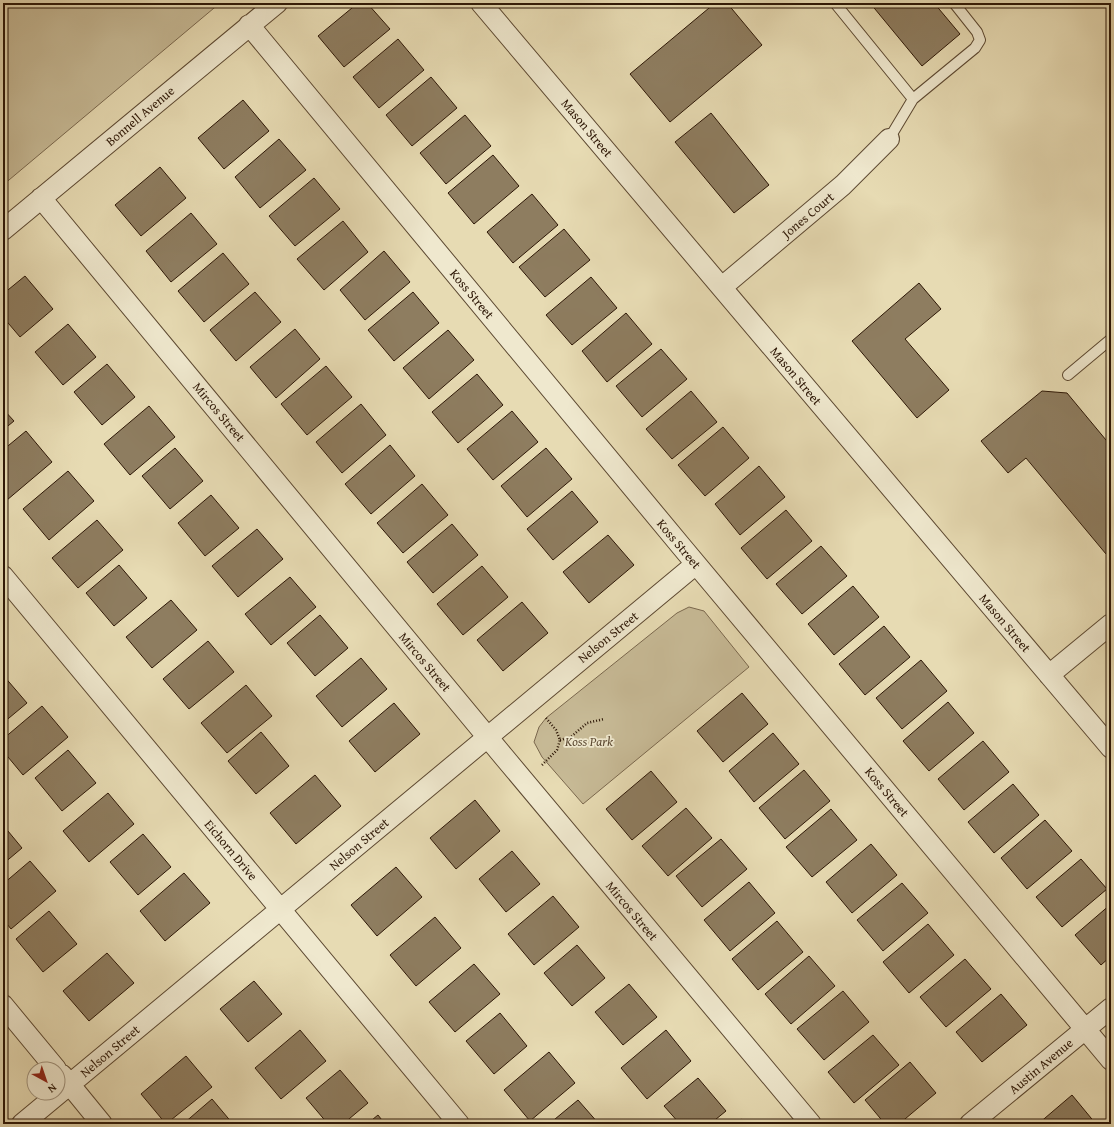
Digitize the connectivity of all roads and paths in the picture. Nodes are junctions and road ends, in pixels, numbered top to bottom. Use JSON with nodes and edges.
{"nodes":[{"id":1,"x":277,"y":3,"type":"edge"},
{"id":2,"x":481,"y":3,"type":"edge"},
{"id":3,"x":835,"y":3,"type":"edge"},
{"id":4,"x":954,"y":3,"type":"edge"},
{"id":5,"x":249,"y":25,"type":"junction"},
{"id":6,"x":913,"y":99,"type":"junction"},
{"id":7,"x":890,"y":139,"type":"joint"},
{"id":8,"x":41,"y":198,"type":"junction"},
{"id":9,"x":3,"y":230,"type":"edge"},
{"id":10,"x":722,"y":287,"type":"junction"},
{"id":11,"x":1111,"y":339,"type":"edge"},
{"id":12,"x":1068,"y":375,"type":"dead end"},
{"id":13,"x":696,"y":564,"type":"junction"},
{"id":14,"x":3,"y":576,"type":"edge"},
{"id":15,"x":1111,"y":624,"type":"edge"},
{"id":16,"x":1049,"y":675,"type":"junction"},
{"id":17,"x":546,"y":718,"type":"dead end"},
{"id":18,"x":604,"y":719,"type":"dead end"},
{"id":19,"x":488,"y":737,"type":"junction"},
{"id":20,"x":560,"y":740,"type":"junction"},
{"id":21,"x":1111,"y":748,"type":"edge"},
{"id":22,"x":542,"y":765,"type":"dead end"},
{"id":23,"x":281,"y":909,"type":"junction"},
{"id":24,"x":3,"y":1005,"type":"edge"},
{"id":25,"x":1111,"y":1008,"type":"edge"},
{"id":26,"x":1085,"y":1029,"type":"junction"},
{"id":27,"x":1111,"y":1060,"type":"edge"},
{"id":28,"x":49,"y":1061,"type":"edge"},
{"id":29,"x":66,"y":1071,"type":"edge"},
{"id":30,"x":66,"y":1081,"type":"edge"},
{"id":31,"x":40,"y":1101,"type":"edge"},
{"id":32,"x":22,"y":1124,"type":"edge"},
{"id":33,"x":102,"y":1124,"type":"edge"},
{"id":34,"x":458,"y":1124,"type":"edge"},
{"id":35,"x":811,"y":1124,"type":"edge"},
{"id":36,"x":970,"y":1124,"type":"edge"}],
"edges":[{"from":1,"to":5,"type":"street","name":"Bonnell Avenue"},
{"from":2,"to":10,"type":"street","name":"Mason Street"},
{"from":3,"to":6,"type":"lane"},
{"from":4,"to":6,"type":"lane"},
{"from":5,"to":8,"type":"street","name":"Bonnell Avenue"},
{"from":5,"to":13,"type":"street","name":"Koss Street"},
{"from":6,"to":7,"type":"lane"},
{"from":7,"to":10,"type":"street","name":"Jones Court"},
{"from":8,"to":9,"type":"street","name":"Bonnell Avenue"},
{"from":8,"to":19,"type":"street","name":"Mircos Street"},
{"from":10,"to":16,"type":"street","name":"Mason Street"},
{"from":11,"to":12,"type":"lane"},
{"from":13,"to":19,"type":"street","name":"Nelson Street"},
{"from":13,"to":26,"type":"street","name":"Koss Street"},
{"from":14,"to":23,"type":"street","name":"Eichorn Drive"},
{"from":15,"to":16,"type":"street"},
{"from":16,"to":21,"type":"street","name":"Mason Street"},
{"from":17,"to":20,"type":"path"},
{"from":18,"to":20,"type":"path"},
{"from":19,"to":23,"type":"street","name":"Nelson Street"},
{"from":19,"to":35,"type":"street","name":"Mircos Street"},
{"from":20,"to":22,"type":"path"},
{"from":23,"to":29,"type":"street","name":"Nelson Street"},
{"from":23,"to":34,"type":"street","name":"Eichorn Drive"},
{"from":24,"to":28,"type":"street"},
{"from":25,"to":26,"type":"street","name":"Austin Avenue"},
{"from":26,"to":27,"type":"street","name":"Koss Street"},
{"from":26,"to":36,"type":"street","name":"Austin Avenue"},
{"from":30,"to":33,"type":"street"},
{"from":31,"to":32,"type":"street","name":"Nelson Street"}]}
